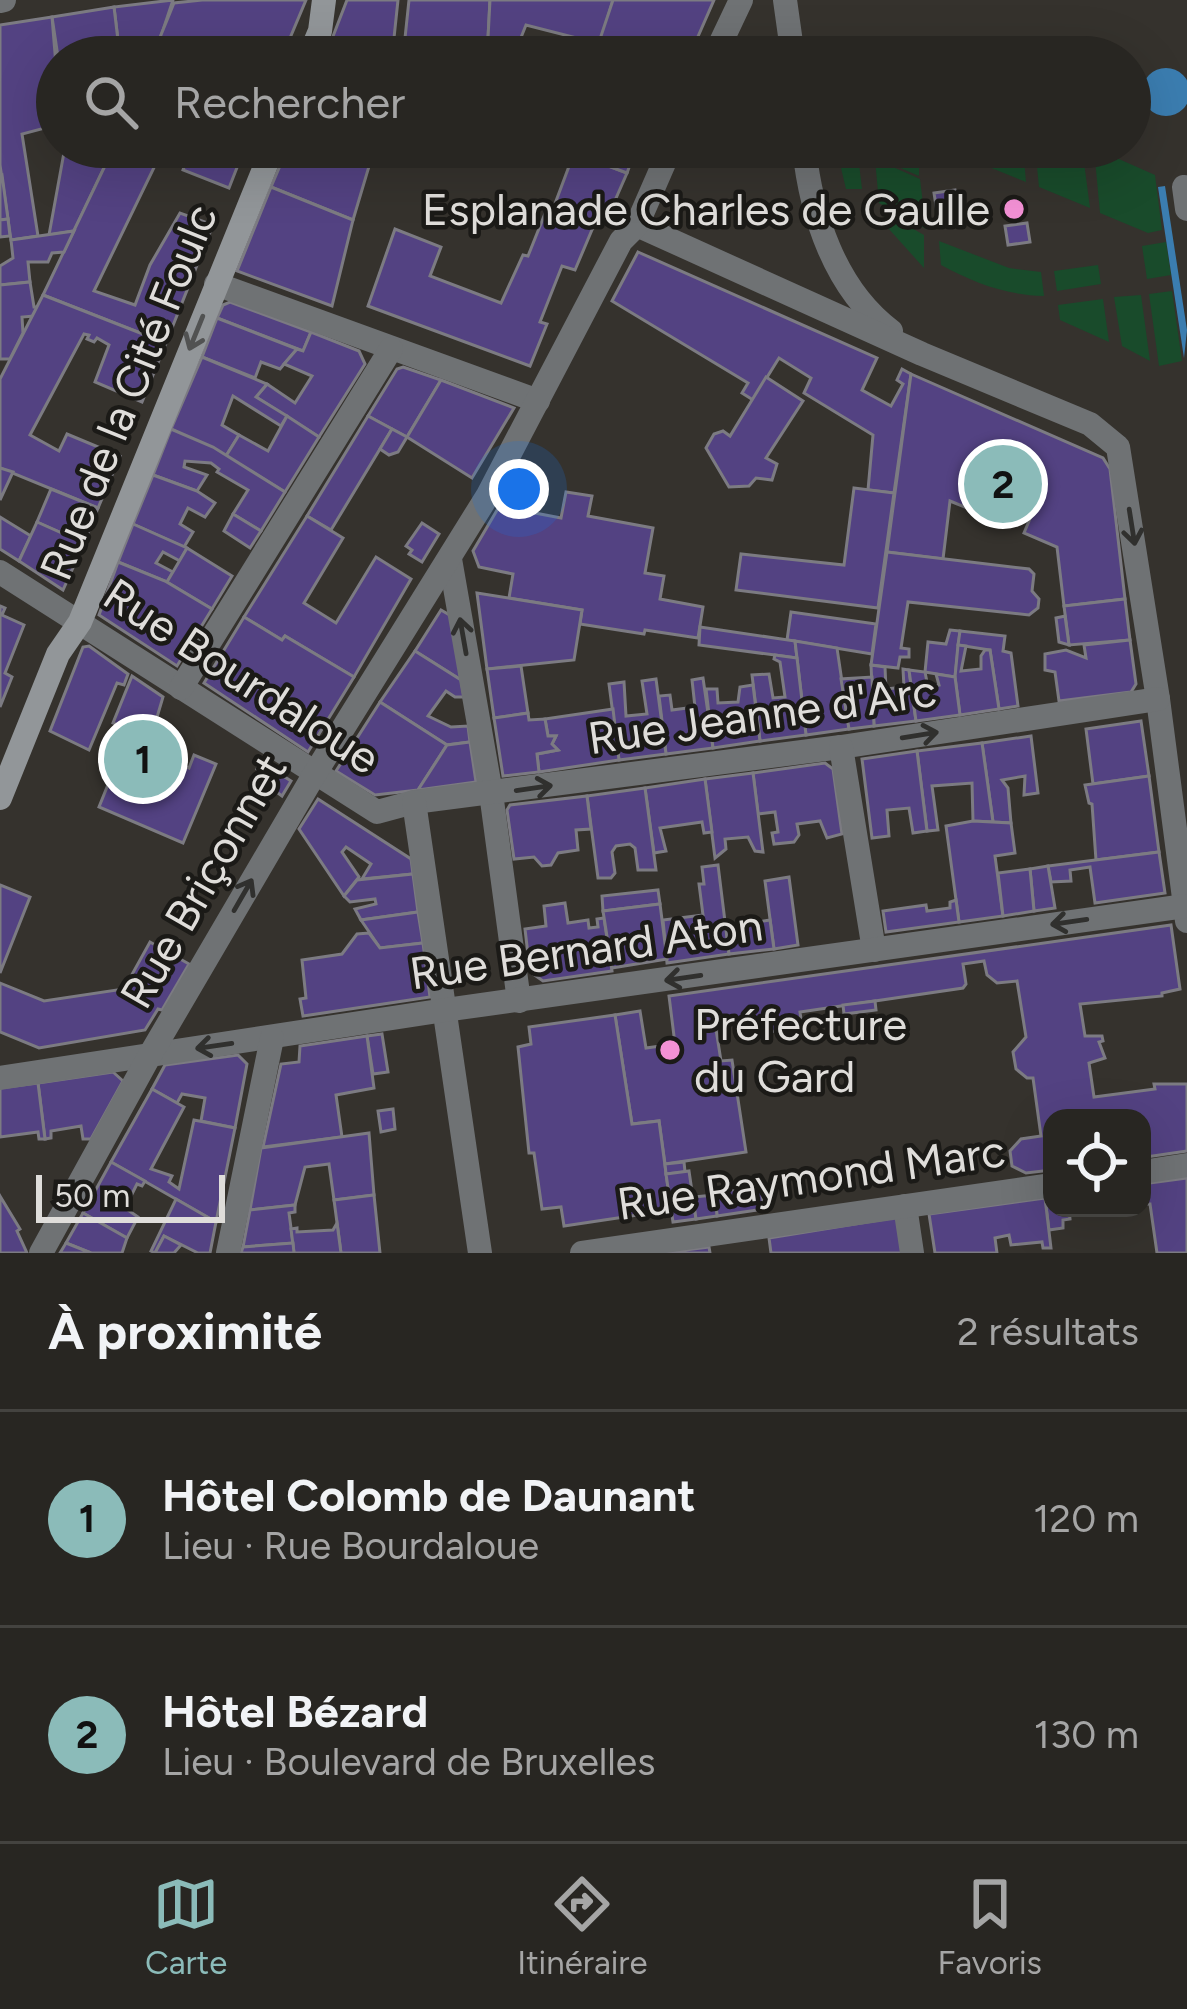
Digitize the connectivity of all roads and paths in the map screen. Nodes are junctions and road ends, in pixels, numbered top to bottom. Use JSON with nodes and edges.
{"nodes":[{"id":1,"x":324,"y":0,"type":"edge"},
{"id":2,"x":741,"y":0,"type":"edge"},
{"id":3,"x":785,"y":0,"type":"edge"},
{"id":4,"x":318,"y":36,"type":"edge"},
{"id":5,"x":724,"y":36,"type":"edge"},
{"id":6,"x":790,"y":36,"type":"edge"},
{"id":7,"x":264,"y":168,"type":"edge"},
{"id":8,"x":662,"y":168,"type":"edge"},
{"id":9,"x":808,"y":168,"type":"edge"},
{"id":10,"x":637,"y":225,"type":"junction"},
{"id":11,"x":216,"y":284,"type":"junction"},
{"id":12,"x":391,"y":349,"type":"junction"},
{"id":13,"x":922,"y":354,"type":"junction"},
{"id":14,"x":538,"y":401,"type":"junction"},
{"id":15,"x":450,"y":560,"type":"junction"},
{"id":16,"x":0,"y":572,"type":"edge"},
{"id":17,"x":80,"y":622,"type":"junction"},
{"id":18,"x":181,"y":688,"type":"junction"},
{"id":19,"x":1158,"y":699,"type":"junction"},
{"id":20,"x":841,"y":747,"type":"junction"},
{"id":21,"x":314,"y":775,"type":"junction"},
{"id":22,"x":490,"y":794,"type":"junction"},
{"id":23,"x":0,"y":798,"type":"edge"},
{"id":24,"x":414,"y":802,"type":"junction"},
{"id":25,"x":377,"y":812,"type":"joint"},
{"id":26,"x":1186,"y":913,"type":"edge"},
{"id":27,"x":874,"y":950,"type":"junction"},
{"id":28,"x":520,"y":1001,"type":"junction"},
{"id":29,"x":445,"y":1010,"type":"junction"},
{"id":30,"x":272,"y":1038,"type":"junction"},
{"id":31,"x":150,"y":1055,"type":"junction"},
{"id":32,"x":0,"y":1078,"type":"edge"},
{"id":33,"x":1187,"y":1166,"type":"edge"},
{"id":34,"x":1151,"y":1171,"type":"edge"},
{"id":35,"x":1043,"y":1186,"type":"edge"},
{"id":36,"x":905,"y":1206,"type":"junction"},
{"id":37,"x":41,"y":1253,"type":"edge"},
{"id":38,"x":228,"y":1253,"type":"edge"},
{"id":39,"x":480,"y":1253,"type":"edge"},
{"id":40,"x":582,"y":1253,"type":"edge"},
{"id":41,"x":912,"y":1253,"type":"edge"}],
"edges":[{"from":1,"to":4,"type":"street"},
{"from":2,"to":5,"type":"street"},
{"from":3,"to":6,"type":"street"},
{"from":7,"to":11,"type":"street","name":"Rue de la Cité Foulc"},
{"from":8,"to":10,"type":"street","name":"Rue Briçonnet"},
{"from":9,"to":13,"type":"street"},
{"from":10,"to":13,"type":"street"},
{"from":10,"to":14,"type":"street","name":"Rue Briçonnet"},
{"from":11,"to":12,"type":"street"},
{"from":11,"to":17,"type":"street","name":"Rue de la Cité Foulc","one_way":true},
{"from":12,"to":14,"type":"street"},
{"from":12,"to":18,"type":"street"},
{"from":13,"to":19,"type":"street","one_way":true},
{"from":14,"to":15,"type":"street","name":"Rue Briçonnet"},
{"from":15,"to":21,"type":"street","name":"Rue Briçonnet"},
{"from":22,"to":15,"type":"street","one_way":true},
{"from":16,"to":17,"type":"street","name":"Rue Bourdaloue"},
{"from":17,"to":18,"type":"street","name":"Rue Bourdaloue"},
{"from":17,"to":23,"type":"street","name":"Rue de la Cité Foulc"},
{"from":18,"to":21,"type":"street","name":"Rue Bourdaloue"},
{"from":20,"to":19,"type":"street","name":"Rue Jeanne d'Arc","one_way":true},
{"from":19,"to":26,"type":"street"},
{"from":22,"to":20,"type":"street","name":"Rue Jeanne d'Arc","one_way":true},
{"from":20,"to":27,"type":"street"},
{"from":21,"to":25,"type":"street","name":"Rue Bourdaloue"},
{"from":31,"to":21,"type":"street","name":"Rue Briçonnet","one_way":true},
{"from":22,"to":24,"type":"street","name":"Rue Jeanne d'Arc"},
{"from":22,"to":28,"type":"street"},
{"from":24,"to":25,"type":"street","name":"Rue Jeanne d'Arc"},
{"from":24,"to":29,"type":"street"},
{"from":26,"to":27,"type":"street","name":"Rue Bernard Aton","one_way":true},
{"from":27,"to":28,"type":"street","name":"Rue Bernard Aton","one_way":true},
{"from":28,"to":29,"type":"street","name":"Rue Bernard Aton"},
{"from":29,"to":30,"type":"street","name":"Rue Bernard Aton"},
{"from":29,"to":39,"type":"street"},
{"from":30,"to":31,"type":"street","name":"Rue Bernard Aton","one_way":true},
{"from":30,"to":38,"type":"street"},
{"from":31,"to":32,"type":"street","name":"Rue Bernard Aton"},
{"from":31,"to":37,"type":"street","name":"Rue Briçonnet"},
{"from":33,"to":34,"type":"street"},
{"from":35,"to":36,"type":"street","name":"Rue Raymond Marc"},
{"from":36,"to":40,"type":"street","name":"Rue Raymond Marc"},
{"from":36,"to":41,"type":"street"}]}
